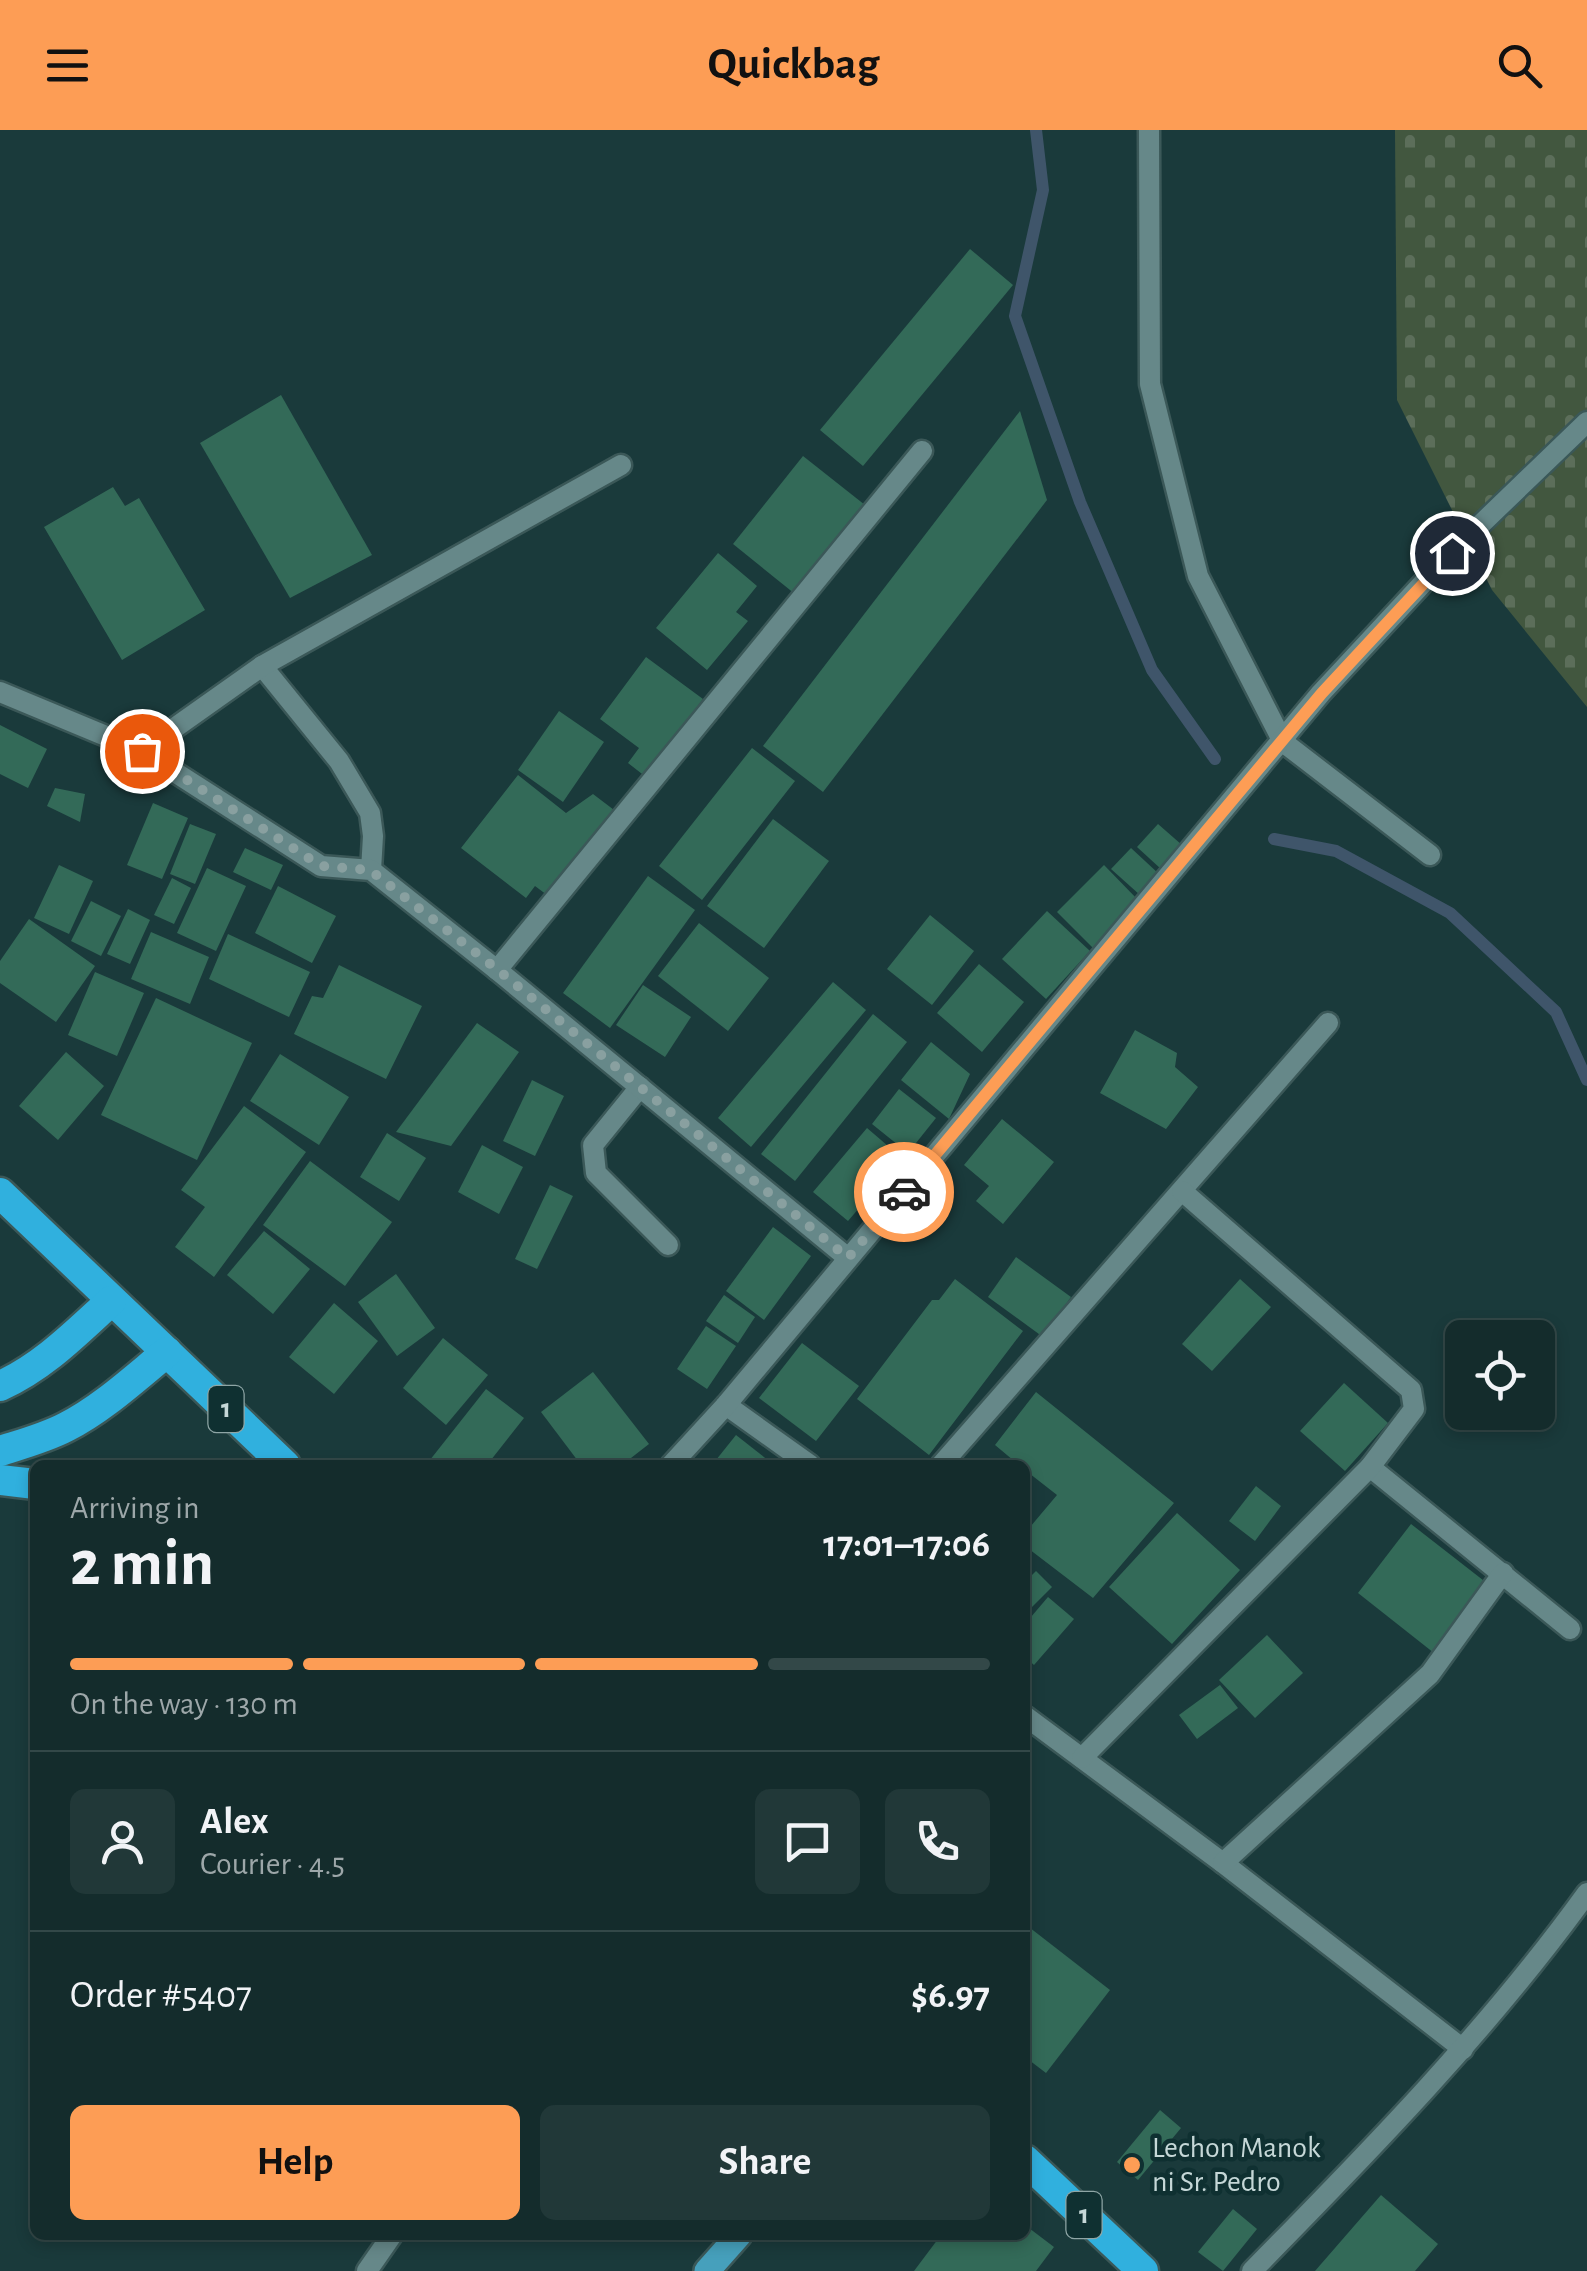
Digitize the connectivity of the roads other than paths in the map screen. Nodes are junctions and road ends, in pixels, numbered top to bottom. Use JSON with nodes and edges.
{"nodes":[{"id":1,"x":1149,"y":130,"type":"edge"},
{"id":2,"x":1587,"y":422,"type":"edge"},
{"id":3,"x":922,"y":451,"type":"dead end"},
{"id":4,"x":621,"y":464,"type":"dead end"},
{"id":5,"x":262,"y":666,"type":"junction"},
{"id":6,"x":0,"y":692,"type":"edge"},
{"id":7,"x":1283,"y":742,"type":"junction"},
{"id":8,"x":142,"y":751,"type":"junction"},
{"id":9,"x":1430,"y":856,"type":"dead end"},
{"id":10,"x":370,"y":870,"type":"junction"},
{"id":11,"x":498,"y":970,"type":"junction"},
{"id":12,"x":1328,"y":1023,"type":"dead end"},
{"id":13,"x":640,"y":1086,"type":"junction"},
{"id":14,"x":1182,"y":1191,"type":"junction"},
{"id":15,"x":0,"y":1193,"type":"edge"},
{"id":16,"x":668,"y":1244,"type":"dead end"},
{"id":17,"x":848,"y":1258,"type":"junction"},
{"id":18,"x":111,"y":1300,"type":"junction"},
{"id":19,"x":167,"y":1352,"type":"junction"},
{"id":20,"x":0,"y":1386,"type":"edge"},
{"id":21,"x":726,"y":1406,"type":"junction"},
{"id":22,"x":0,"y":1451,"type":"edge"},
{"id":23,"x":280,"y":1460,"type":"edge"},
{"id":24,"x":676,"y":1460,"type":"edge"},
{"id":25,"x":803,"y":1460,"type":"edge"},
{"id":26,"x":946,"y":1460,"type":"edge"},
{"id":27,"x":1370,"y":1467,"type":"junction"},
{"id":28,"x":0,"y":1480,"type":"edge"},
{"id":29,"x":30,"y":1483,"type":"edge"},
{"id":30,"x":1502,"y":1572,"type":"junction"},
{"id":31,"x":1570,"y":1629,"type":"dead end"},
{"id":32,"x":1030,"y":1720,"type":"edge"},
{"id":33,"x":1082,"y":1758,"type":"junction"},
{"id":34,"x":1223,"y":1863,"type":"junction"},
{"id":35,"x":1587,"y":1894,"type":"edge"},
{"id":36,"x":1462,"y":2049,"type":"junction"},
{"id":37,"x":1030,"y":2165,"type":"edge"},
{"id":38,"x":389,"y":2240,"type":"edge"},
{"id":39,"x":735,"y":2240,"type":"edge"},
{"id":40,"x":367,"y":2271,"type":"edge"},
{"id":41,"x":707,"y":2271,"type":"edge"},
{"id":42,"x":1143,"y":2271,"type":"edge"},
{"id":43,"x":1252,"y":2271,"type":"edge"}],
"edges":[{"from":1,"to":7,"type":"street"},
{"from":2,"to":7,"type":"street"},
{"from":3,"to":11,"type":"street"},
{"from":4,"to":5,"type":"street"},
{"from":5,"to":8,"type":"street"},
{"from":5,"to":10,"type":"street"},
{"from":6,"to":8,"type":"street"},
{"from":7,"to":9,"type":"street"},
{"from":7,"to":17,"type":"street"},
{"from":8,"to":10,"type":"street"},
{"from":10,"to":11,"type":"street"},
{"from":11,"to":13,"type":"street"},
{"from":12,"to":14,"type":"street"},
{"from":13,"to":16,"type":"street"},
{"from":13,"to":17,"type":"street"},
{"from":14,"to":26,"type":"street"},
{"from":14,"to":27,"type":"street"},
{"from":15,"to":18,"type":"highway","number":"1"},
{"from":17,"to":21,"type":"street"},
{"from":18,"to":19,"type":"highway","number":"1"},
{"from":18,"to":20,"type":"highway"},
{"from":19,"to":22,"type":"highway"},
{"from":19,"to":23,"type":"highway","number":"1"},
{"from":21,"to":24,"type":"street"},
{"from":21,"to":25,"type":"street"},
{"from":27,"to":30,"type":"street"},
{"from":27,"to":33,"type":"street"},
{"from":28,"to":29,"type":"highway"},
{"from":30,"to":31,"type":"street"},
{"from":30,"to":34,"type":"street"},
{"from":32,"to":33,"type":"street"},
{"from":33,"to":34,"type":"street"},
{"from":34,"to":36,"type":"street"},
{"from":35,"to":36,"type":"street"},
{"from":36,"to":43,"type":"street"},
{"from":37,"to":42,"type":"highway","number":"1"},
{"from":38,"to":40,"type":"street"},
{"from":39,"to":41,"type":"main road"}]}
